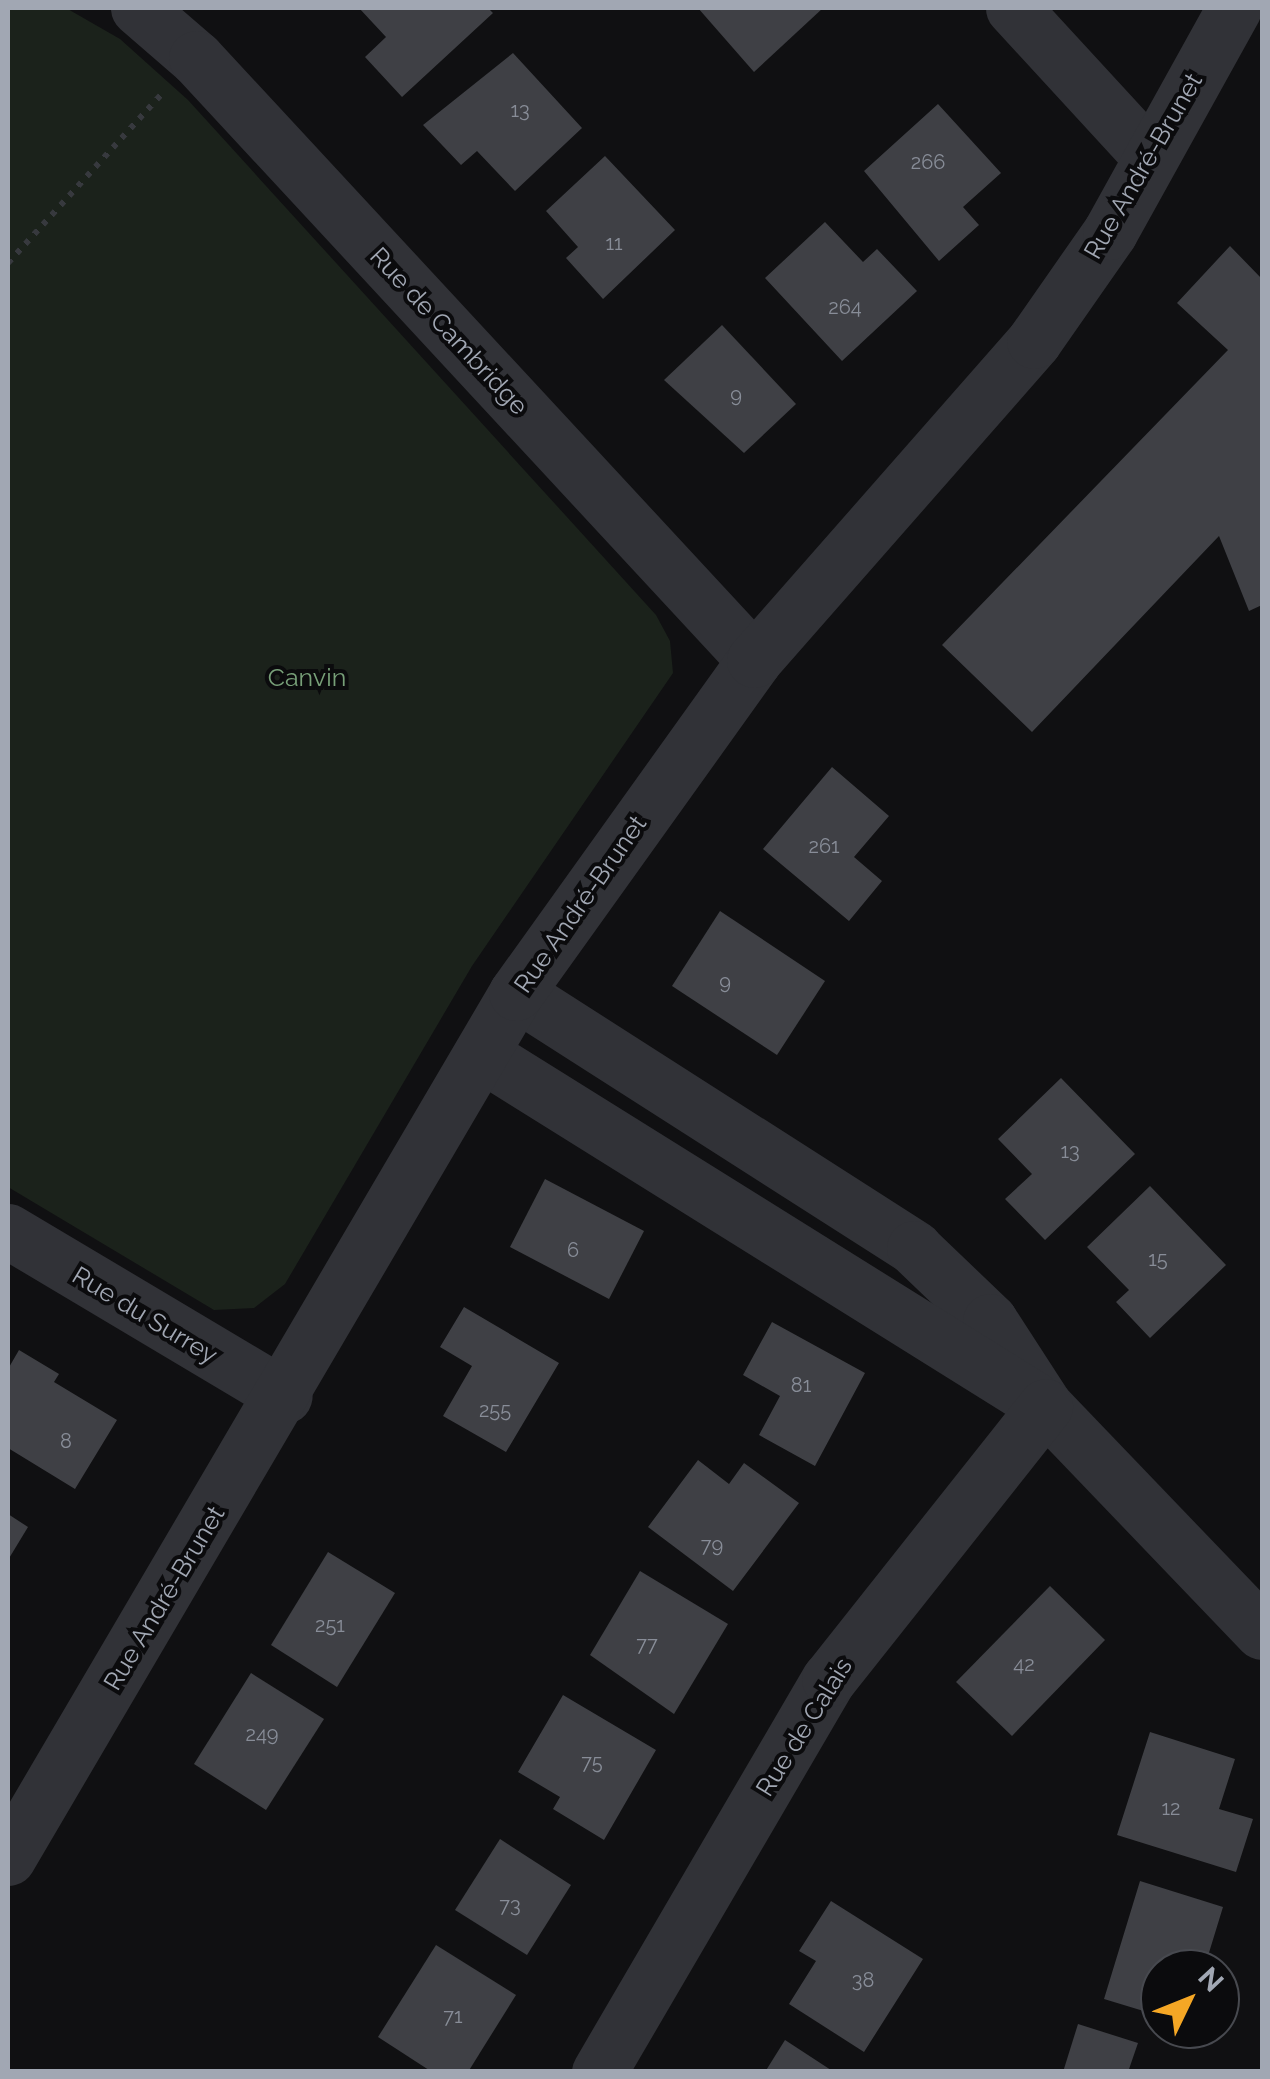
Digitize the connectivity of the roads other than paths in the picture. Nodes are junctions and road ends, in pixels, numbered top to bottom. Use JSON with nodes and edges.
{"nodes":[{"id":1,"x":138,"y":8,"type":"edge"},
{"id":2,"x":1012,"y":8,"type":"edge"},
{"id":3,"x":1234,"y":8,"type":"edge"},
{"id":4,"x":1148,"y":156,"type":"junction"},
{"id":5,"x":754,"y":660,"type":"junction"},
{"id":6,"x":516,"y":993,"type":"junction"},
{"id":7,"x":480,"y":1054,"type":"junction"},
{"id":8,"x":8,"y":1231,"type":"edge"},
{"id":9,"x":284,"y":1396,"type":"junction"},
{"id":10,"x":1045,"y":1406,"type":"junction"},
{"id":11,"x":1262,"y":1632,"type":"edge"},
{"id":12,"x":8,"y":1858,"type":"edge"},
{"id":13,"x":598,"y":2072,"type":"edge"}],
"edges":[{"from":1,"to":5,"type":"street","name":"Rue de Cambridge"},
{"from":2,"to":4,"type":"street"},
{"from":3,"to":4,"type":"street","name":"Rue André-Brunet"},
{"from":4,"to":5,"type":"street","name":"Rue André-Brunet"},
{"from":5,"to":6,"type":"street","name":"Rue André-Brunet"},
{"from":6,"to":7,"type":"street","name":"Rue André-Brunet"},
{"from":6,"to":10,"type":"street"},
{"from":7,"to":9,"type":"street","name":"Rue André-Brunet"},
{"from":7,"to":10,"type":"street"},
{"from":8,"to":9,"type":"street","name":"Rue du Surrey"},
{"from":9,"to":12,"type":"street","name":"Rue André-Brunet"},
{"from":10,"to":11,"type":"street"},
{"from":10,"to":13,"type":"street","name":"Rue de Calais"}]}
